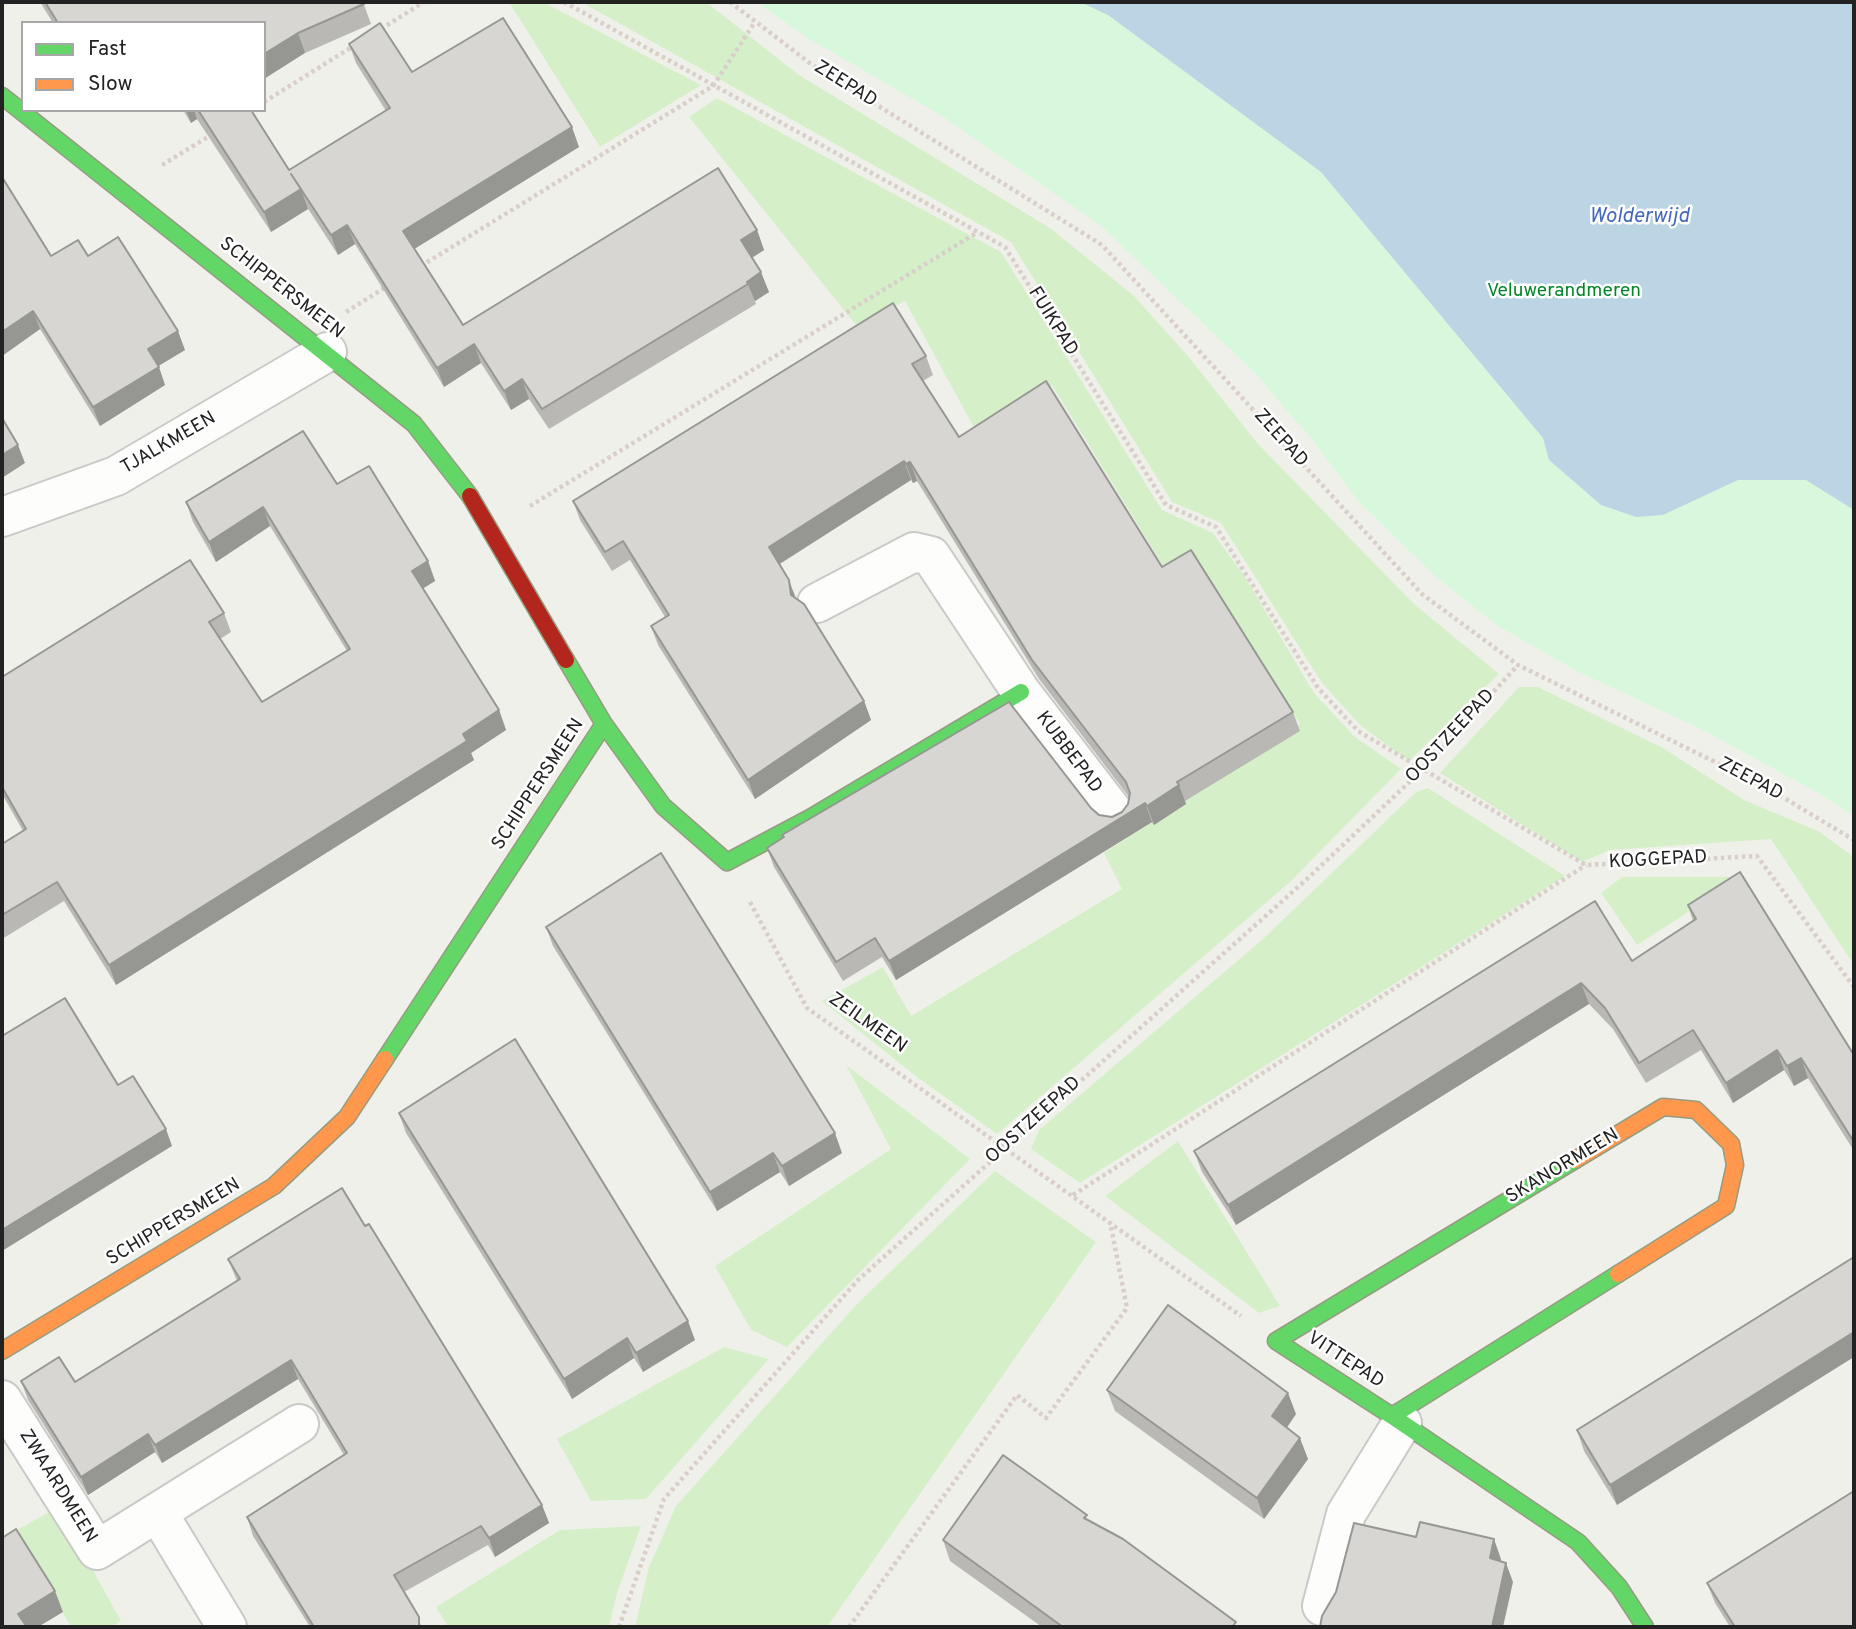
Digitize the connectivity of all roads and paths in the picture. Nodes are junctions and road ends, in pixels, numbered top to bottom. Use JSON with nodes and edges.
{"nodes":[{"id":1,"x":424,"y":2,"type":"edge"},
{"id":2,"x":564,"y":2,"type":"edge"},
{"id":3,"x":730,"y":2,"type":"edge"},
{"id":4,"x":755,"y":22,"type":"junction"},
{"id":5,"x":379,"y":30,"type":"edge"},
{"id":6,"x":367,"y":37,"type":"edge"},
{"id":7,"x":713,"y":86,"type":"junction"},
{"id":8,"x":2,"y":96,"type":"edge"},
{"id":9,"x":266,"y":101,"type":"edge"},
{"id":10,"x":21,"y":111,"type":"edge"},
{"id":11,"x":22,"y":112,"type":"edge"},
{"id":12,"x":215,"y":132,"type":"edge"},
{"id":13,"x":122,"y":191,"type":"junction"},
{"id":14,"x":978,"y":232,"type":"junction"},
{"id":15,"x":411,"y":272,"type":"edge"},
{"id":16,"x":388,"y":286,"type":"edge"},
{"id":17,"x":317,"y":344,"type":"junction"},
{"id":18,"x":2,"y":517,"type":"edge"},
{"id":19,"x":490,"y":530,"type":"junction"},
{"id":20,"x":817,"y":603,"type":"dead end"},
{"id":21,"x":1518,"y":665,"type":"junction"},
{"id":22,"x":1021,"y":692,"type":"junction"},
{"id":23,"x":604,"y":724,"type":"junction"},
{"id":24,"x":1421,"y":771,"type":"junction"},
{"id":25,"x":1115,"y":814,"type":"edge"},
{"id":26,"x":1854,"y":840,"type":"edge"},
{"id":27,"x":727,"y":862,"type":"junction"},
{"id":28,"x":1586,"y":865,"type":"junction"},
{"id":29,"x":1854,"y":987,"type":"edge"},
{"id":30,"x":1006,"y":1147,"type":"junction"},
{"id":31,"x":1073,"y":1195,"type":"junction"},
{"id":32,"x":1110,"y":1222,"type":"junction"},
{"id":33,"x":1276,"y":1341,"type":"junction"},
{"id":34,"x":2,"y":1351,"type":"edge"},
{"id":35,"x":2,"y":1400,"type":"edge"},
{"id":36,"x":1397,"y":1420,"type":"junction"},
{"id":37,"x":299,"y":1424,"type":"dead end"},
{"id":38,"x":158,"y":1513,"type":"junction"},
{"id":39,"x":1322,"y":1606,"type":"dead end"},
{"id":40,"x":227,"y":1627,"type":"edge"},
{"id":41,"x":619,"y":1627,"type":"edge"},
{"id":42,"x":849,"y":1627,"type":"edge"},
{"id":43,"x":1645,"y":1627,"type":"edge"}],
"edges":[{"from":1,"to":5,"type":"path"},
{"from":2,"to":7,"type":"path","name":"FUIKPAD"},
{"from":3,"to":4,"type":"path","name":"ZEEPAD"},
{"from":4,"to":7,"type":"path"},
{"from":4,"to":21,"type":"path","name":"ZEEPAD"},
{"from":6,"to":9,"type":"path"},
{"from":7,"to":14,"type":"path","name":"FUIKPAD"},
{"from":7,"to":15,"type":"path"},
{"from":8,"to":10,"type":"street","name":"SCHIPPERSMEEN"},
{"from":11,"to":13,"type":"street","name":"SCHIPPERSMEEN"},
{"from":12,"to":13,"type":"path"},
{"from":13,"to":17,"type":"street","name":"SCHIPPERSMEEN"},
{"from":14,"to":19,"type":"path"},
{"from":14,"to":24,"type":"path","name":"FUIKPAD"},
{"from":16,"to":17,"type":"path"},
{"from":17,"to":18,"type":"street","name":"TJALKMEEN"},
{"from":17,"to":19,"type":"street","name":"SCHIPPERSMEEN"},
{"from":19,"to":23,"type":"street","name":"SCHIPPERSMEEN"},
{"from":20,"to":22,"type":"street"},
{"from":21,"to":24,"type":"path","name":"OOSTZEEPAD"},
{"from":21,"to":26,"type":"path","name":"ZEEPAD"},
{"from":22,"to":25,"type":"street","name":"KUBBEPAD"},
{"from":22,"to":27,"type":"street"},
{"from":23,"to":27,"type":"street"},
{"from":23,"to":34,"type":"street","name":"SCHIPPERSMEEN"},
{"from":24,"to":28,"type":"path","name":"KOGGEPAD"},
{"from":24,"to":30,"type":"path","name":"OOSTZEEPAD"},
{"from":27,"to":30,"type":"path","name":"ZEILMEEN"},
{"from":28,"to":29,"type":"path","name":"KOGGEPAD"},
{"from":28,"to":31,"type":"path"},
{"from":30,"to":31,"type":"path"},
{"from":30,"to":41,"type":"path","name":"OOSTZEEPAD"},
{"from":31,"to":32,"type":"path"},
{"from":32,"to":33,"type":"path"},
{"from":32,"to":42,"type":"path"},
{"from":33,"to":36,"type":"street","name":"VITTEPAD"},
{"from":33,"to":36,"type":"street","name":"SKANORMEEN"},
{"from":35,"to":38,"type":"street","name":"ZWAARDMEEN"},
{"from":36,"to":39,"type":"street","name":"SKANORMEEN"},
{"from":36,"to":43,"type":"street"},
{"from":37,"to":38,"type":"street","name":"ZWAARDMEEN"},
{"from":38,"to":40,"type":"street"}]}
